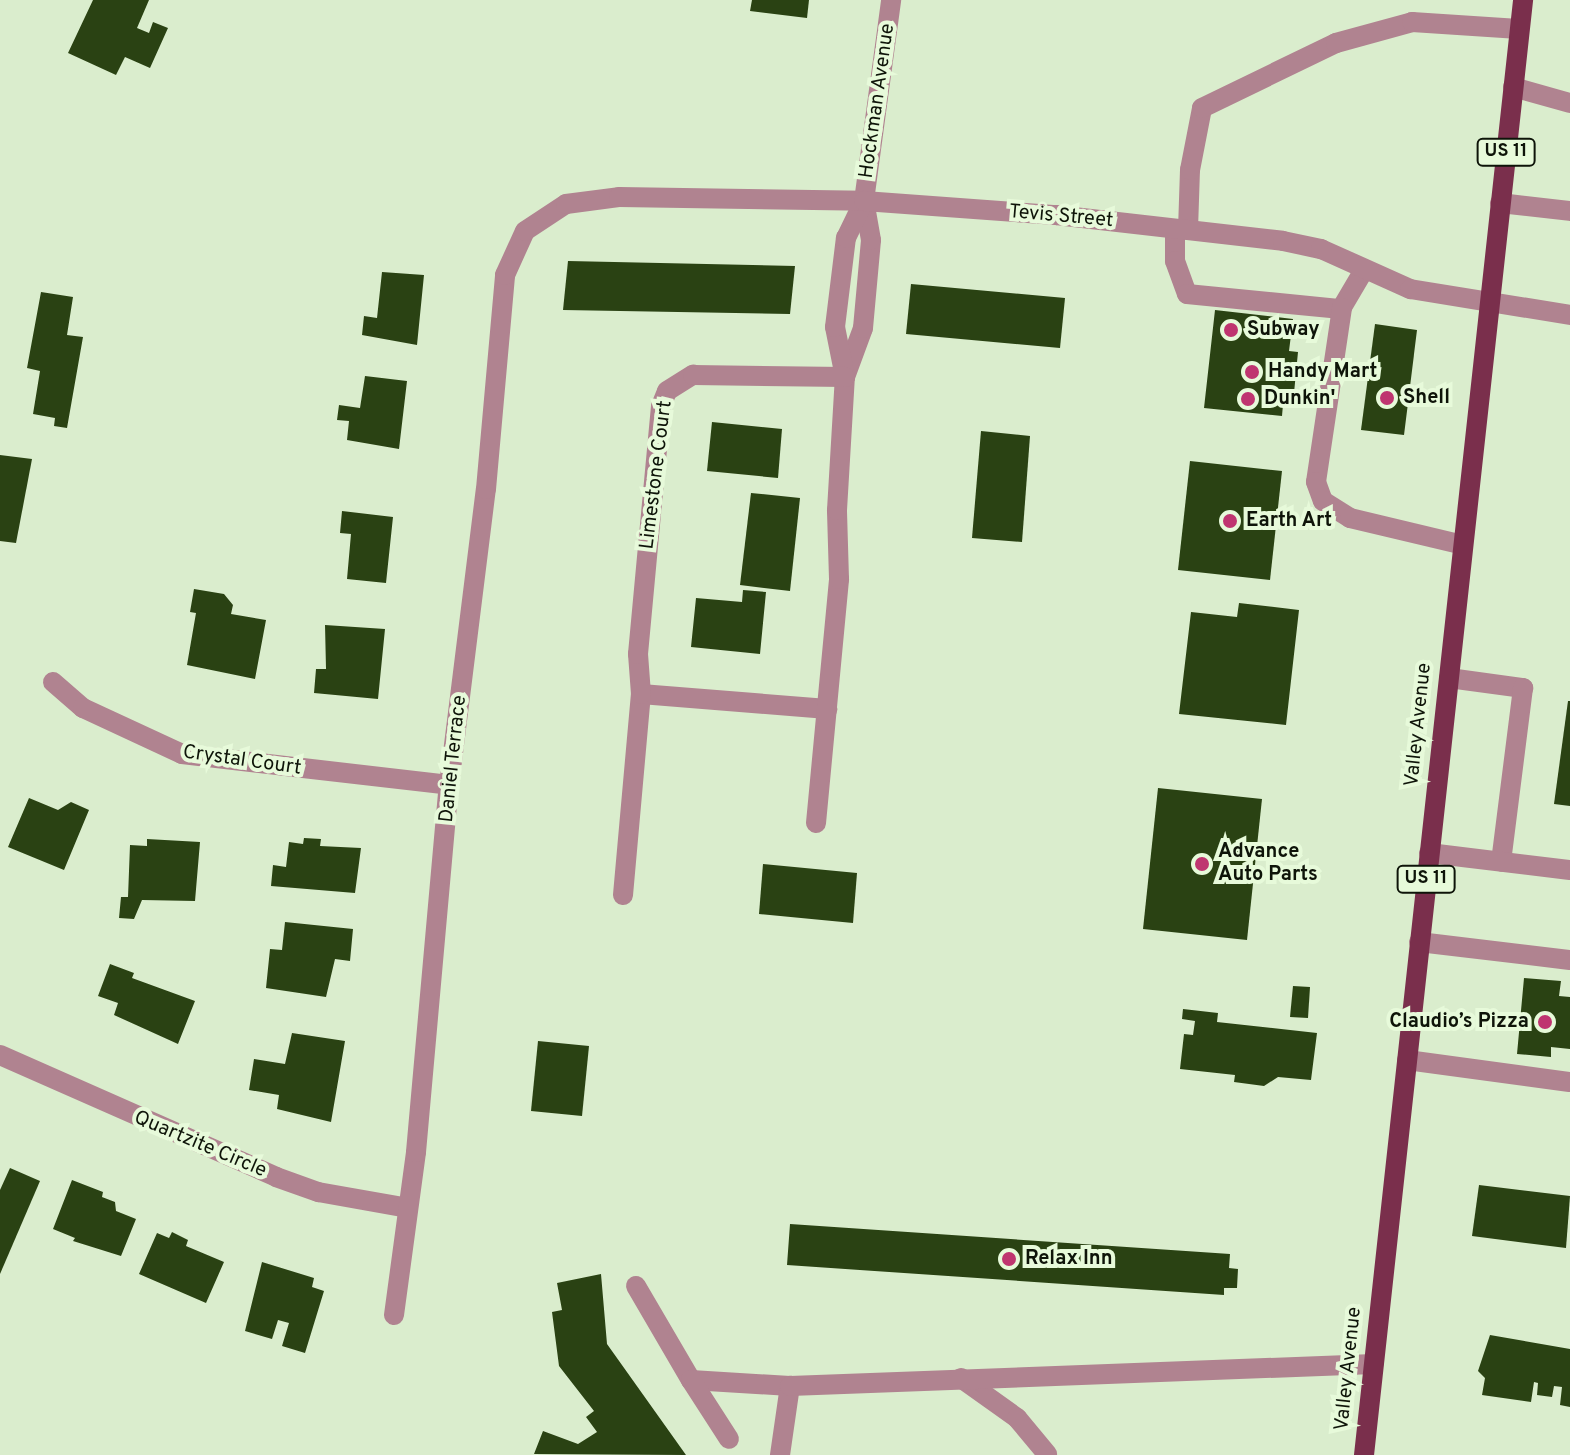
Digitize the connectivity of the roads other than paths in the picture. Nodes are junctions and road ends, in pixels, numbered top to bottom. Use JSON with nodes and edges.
{"nodes":[{"id":1,"x":891,"y":0,"type":"edge"},
{"id":2,"x":1523,"y":0,"type":"edge"},
{"id":3,"x":1519,"y":29,"type":"junction"},
{"id":4,"x":1513,"y":87,"type":"junction"},
{"id":5,"x":1570,"y":103,"type":"edge"},
{"id":6,"x":864,"y":201,"type":"junction"},
{"id":7,"x":1500,"y":203,"type":"junction"},
{"id":8,"x":1570,"y":211,"type":"edge"},
{"id":9,"x":543,"y":216,"type":"joint"},
{"id":10,"x":1182,"y":229,"type":"junction"},
{"id":11,"x":1364,"y":270,"type":"junction"},
{"id":12,"x":1489,"y":304,"type":"junction"},
{"id":13,"x":1342,"y":308,"type":"junction"},
{"id":14,"x":1570,"y":315,"type":"edge"},
{"id":15,"x":845,"y":377,"type":"junction"},
{"id":16,"x":1463,"y":545,"type":"junction"},
{"id":17,"x":1449,"y":678,"type":"junction"},
{"id":18,"x":53,"y":682,"type":"dead end"},
{"id":19,"x":641,"y":694,"type":"junction"},
{"id":20,"x":827,"y":709,"type":"junction"},
{"id":21,"x":449,"y":785,"type":"junction"},
{"id":22,"x":816,"y":823,"type":"dead end"},
{"id":23,"x":1429,"y":853,"type":"junction"},
{"id":24,"x":1501,"y":862,"type":"junction"},
{"id":25,"x":1570,"y":870,"type":"edge"},
{"id":26,"x":623,"y":895,"type":"dead end"},
{"id":27,"x":1419,"y":942,"type":"junction"},
{"id":28,"x":1570,"y":960,"type":"edge"},
{"id":29,"x":0,"y":1055,"type":"edge"},
{"id":30,"x":1407,"y":1060,"type":"junction"},
{"id":31,"x":1570,"y":1082,"type":"edge"},
{"id":32,"x":408,"y":1208,"type":"junction"},
{"id":33,"x":636,"y":1286,"type":"dead end"},
{"id":34,"x":394,"y":1315,"type":"dead end"},
{"id":35,"x":1374,"y":1364,"type":"junction"},
{"id":36,"x":961,"y":1378,"type":"junction"},
{"id":37,"x":691,"y":1380,"type":"junction"},
{"id":38,"x":790,"y":1386,"type":"junction"},
{"id":39,"x":729,"y":1439,"type":"dead end"},
{"id":40,"x":780,"y":1455,"type":"edge"},
{"id":41,"x":1047,"y":1455,"type":"edge"},
{"id":42,"x":1053,"y":1455,"type":"edge"},
{"id":43,"x":1364,"y":1455,"type":"edge"}],
"edges":[{"from":1,"to":6,"type":"street","name":"Hockman Avenue"},
{"from":2,"to":3,"type":"main road","name":"Valley Avenue","number":"US 11"},
{"from":3,"to":4,"type":"main road","name":"Valley Avenue","number":"US 11"},
{"from":3,"to":10,"type":"street"},
{"from":4,"to":5,"type":"street"},
{"from":4,"to":7,"type":"main road","name":"Valley Avenue","number":"US 11"},
{"from":6,"to":9,"type":"street","name":"Tevis Street"},
{"from":6,"to":10,"type":"street","name":"Tevis Street"},
{"from":6,"to":15,"type":"street"},
{"from":6,"to":15,"type":"street"},
{"from":7,"to":8,"type":"street"},
{"from":7,"to":12,"type":"main road","name":"Valley Avenue","number":"US 11"},
{"from":9,"to":21,"type":"street","name":"Daniel Terrace"},
{"from":10,"to":11,"type":"street","name":"Tevis Street"},
{"from":10,"to":13,"type":"street"},
{"from":11,"to":12,"type":"street","name":"Tevis Street"},
{"from":11,"to":13,"type":"street"},
{"from":12,"to":14,"type":"street","name":"Tevis Street"},
{"from":12,"to":16,"type":"main road","name":"Valley Avenue","number":"US 11"},
{"from":13,"to":16,"type":"street"},
{"from":15,"to":19,"type":"street","name":"Limestone Court"},
{"from":15,"to":20,"type":"street"},
{"from":16,"to":17,"type":"main road","name":"Valley Avenue","number":"US 11"},
{"from":17,"to":23,"type":"main road","name":"Valley Avenue","number":"US 11"},
{"from":17,"to":24,"type":"street"},
{"from":18,"to":21,"type":"street","name":"Crystal Court"},
{"from":19,"to":20,"type":"street"},
{"from":19,"to":26,"type":"street","name":"Limestone Court"},
{"from":20,"to":22,"type":"street"},
{"from":21,"to":32,"type":"street","name":"Daniel Terrace"},
{"from":23,"to":24,"type":"street"},
{"from":23,"to":27,"type":"main road","name":"Valley Avenue","number":"US 11"},
{"from":24,"to":25,"type":"street"},
{"from":27,"to":28,"type":"street"},
{"from":27,"to":30,"type":"main road","name":"Valley Avenue","number":"US 11"},
{"from":29,"to":32,"type":"street","name":"Quartzite Circle"},
{"from":30,"to":31,"type":"street"},
{"from":30,"to":35,"type":"main road","name":"Valley Avenue","number":"US 11"},
{"from":32,"to":34,"type":"street","name":"Daniel Terrace"},
{"from":33,"to":37,"type":"street"},
{"from":35,"to":36,"type":"street"},
{"from":35,"to":43,"type":"main road","name":"Valley Avenue","number":"US 11"},
{"from":36,"to":38,"type":"street"},
{"from":36,"to":41,"type":"street"},
{"from":37,"to":38,"type":"street"},
{"from":37,"to":39,"type":"street"},
{"from":38,"to":40,"type":"street"},
{"from":41,"to":42,"type":"street"}]}
